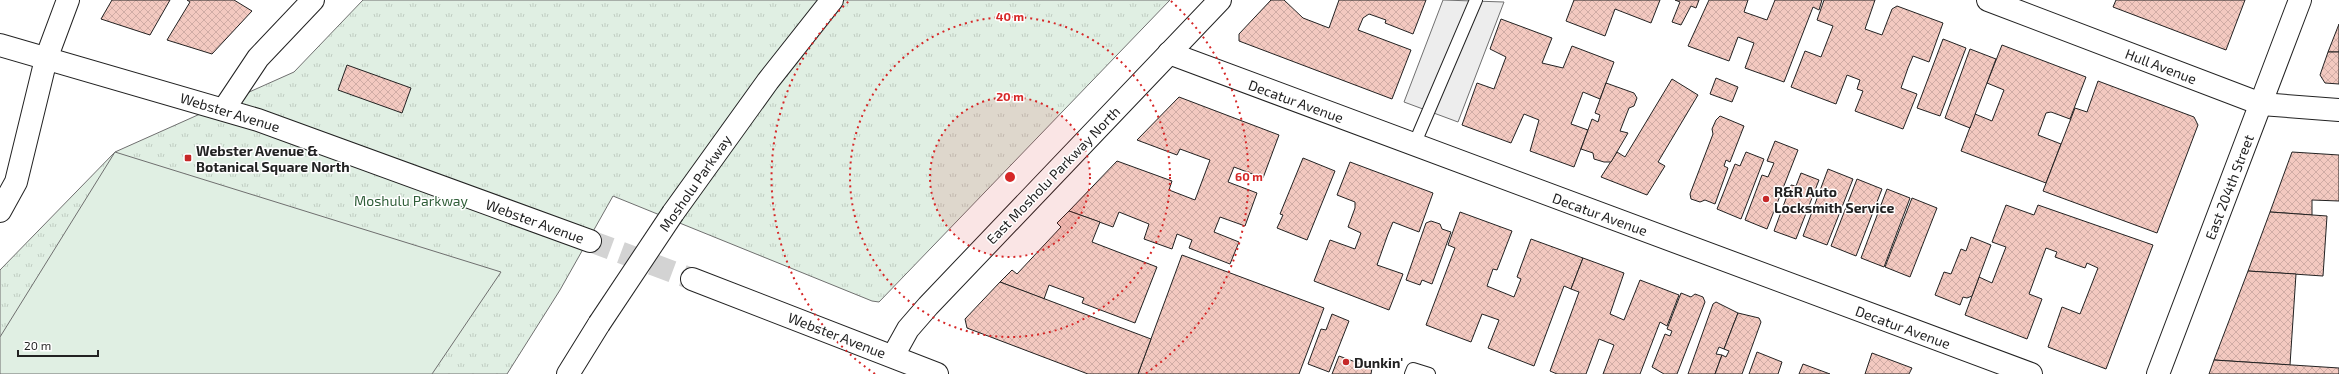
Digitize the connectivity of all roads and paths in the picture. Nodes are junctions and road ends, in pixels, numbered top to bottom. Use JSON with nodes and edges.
{"nodes":[{"id":1,"x":68,"y":0,"type":"edge"},
{"id":2,"x":313,"y":0,"type":"edge"},
{"id":3,"x":832,"y":0,"type":"edge"},
{"id":4,"x":1220,"y":0,"type":"edge"},
{"id":5,"x":1476,"y":0,"type":"edge"},
{"id":6,"x":1988,"y":0,"type":"edge"},
{"id":7,"x":2300,"y":0,"type":"edge"},
{"id":8,"x":0,"y":45,"type":"edge"},
{"id":9,"x":1169,"y":53,"type":"junction"},
{"id":10,"x":46,"y":59,"type":"junction"},
{"id":11,"x":2261,"y":104,"type":"junction"},
{"id":12,"x":224,"y":109,"type":"junction"},
{"id":13,"x":2339,"y":110,"type":"edge"},
{"id":14,"x":1414,"y":145,"type":"junction"},
{"id":15,"x":0,"y":211,"type":"edge"},
{"id":16,"x":590,"y":241,"type":"tunnel mouth"},
{"id":17,"x":692,"y":279,"type":"tunnel mouth"},
{"id":18,"x":893,"y":356,"type":"junction"},
{"id":19,"x":568,"y":374,"type":"edge"},
{"id":20,"x":937,"y":374,"type":"edge"},
{"id":21,"x":1411,"y":374,"type":"edge"},
{"id":22,"x":1429,"y":374,"type":"edge"},
{"id":23,"x":2031,"y":374,"type":"edge"},
{"id":24,"x":2158,"y":374,"type":"edge"}],
"edges":[{"from":1,"to":10,"type":"street"},
{"from":2,"to":12,"type":"street"},
{"from":3,"to":19,"type":"street","name":"Mosholu Parkway","bridge":true},
{"from":4,"to":9,"type":"street","name":"East Mosholu Parkway North"},
{"from":5,"to":14,"type":"lane"},
{"from":6,"to":11,"type":"street","name":"Hull Avenue"},
{"from":7,"to":11,"type":"street","name":"East 204th Street"},
{"from":8,"to":10,"type":"street","name":"Webster Avenue"},
{"from":9,"to":14,"type":"street","name":"Decatur Avenue"},
{"from":9,"to":18,"type":"street","name":"East Mosholu Parkway North"},
{"from":10,"to":12,"type":"street","name":"Webster Avenue"},
{"from":10,"to":15,"type":"street"},
{"from":11,"to":13,"type":"street","name":"Hull Avenue"},
{"from":11,"to":24,"type":"street","name":"East 204th Street"},
{"from":12,"to":16,"type":"street","name":"Webster Avenue"},
{"from":14,"to":23,"type":"street","name":"Decatur Avenue"},
{"from":17,"to":18,"type":"street","name":"Webster Avenue"},
{"from":18,"to":20,"type":"street","name":"Webster Avenue"},
{"from":21,"to":22,"type":"lane"}]}
